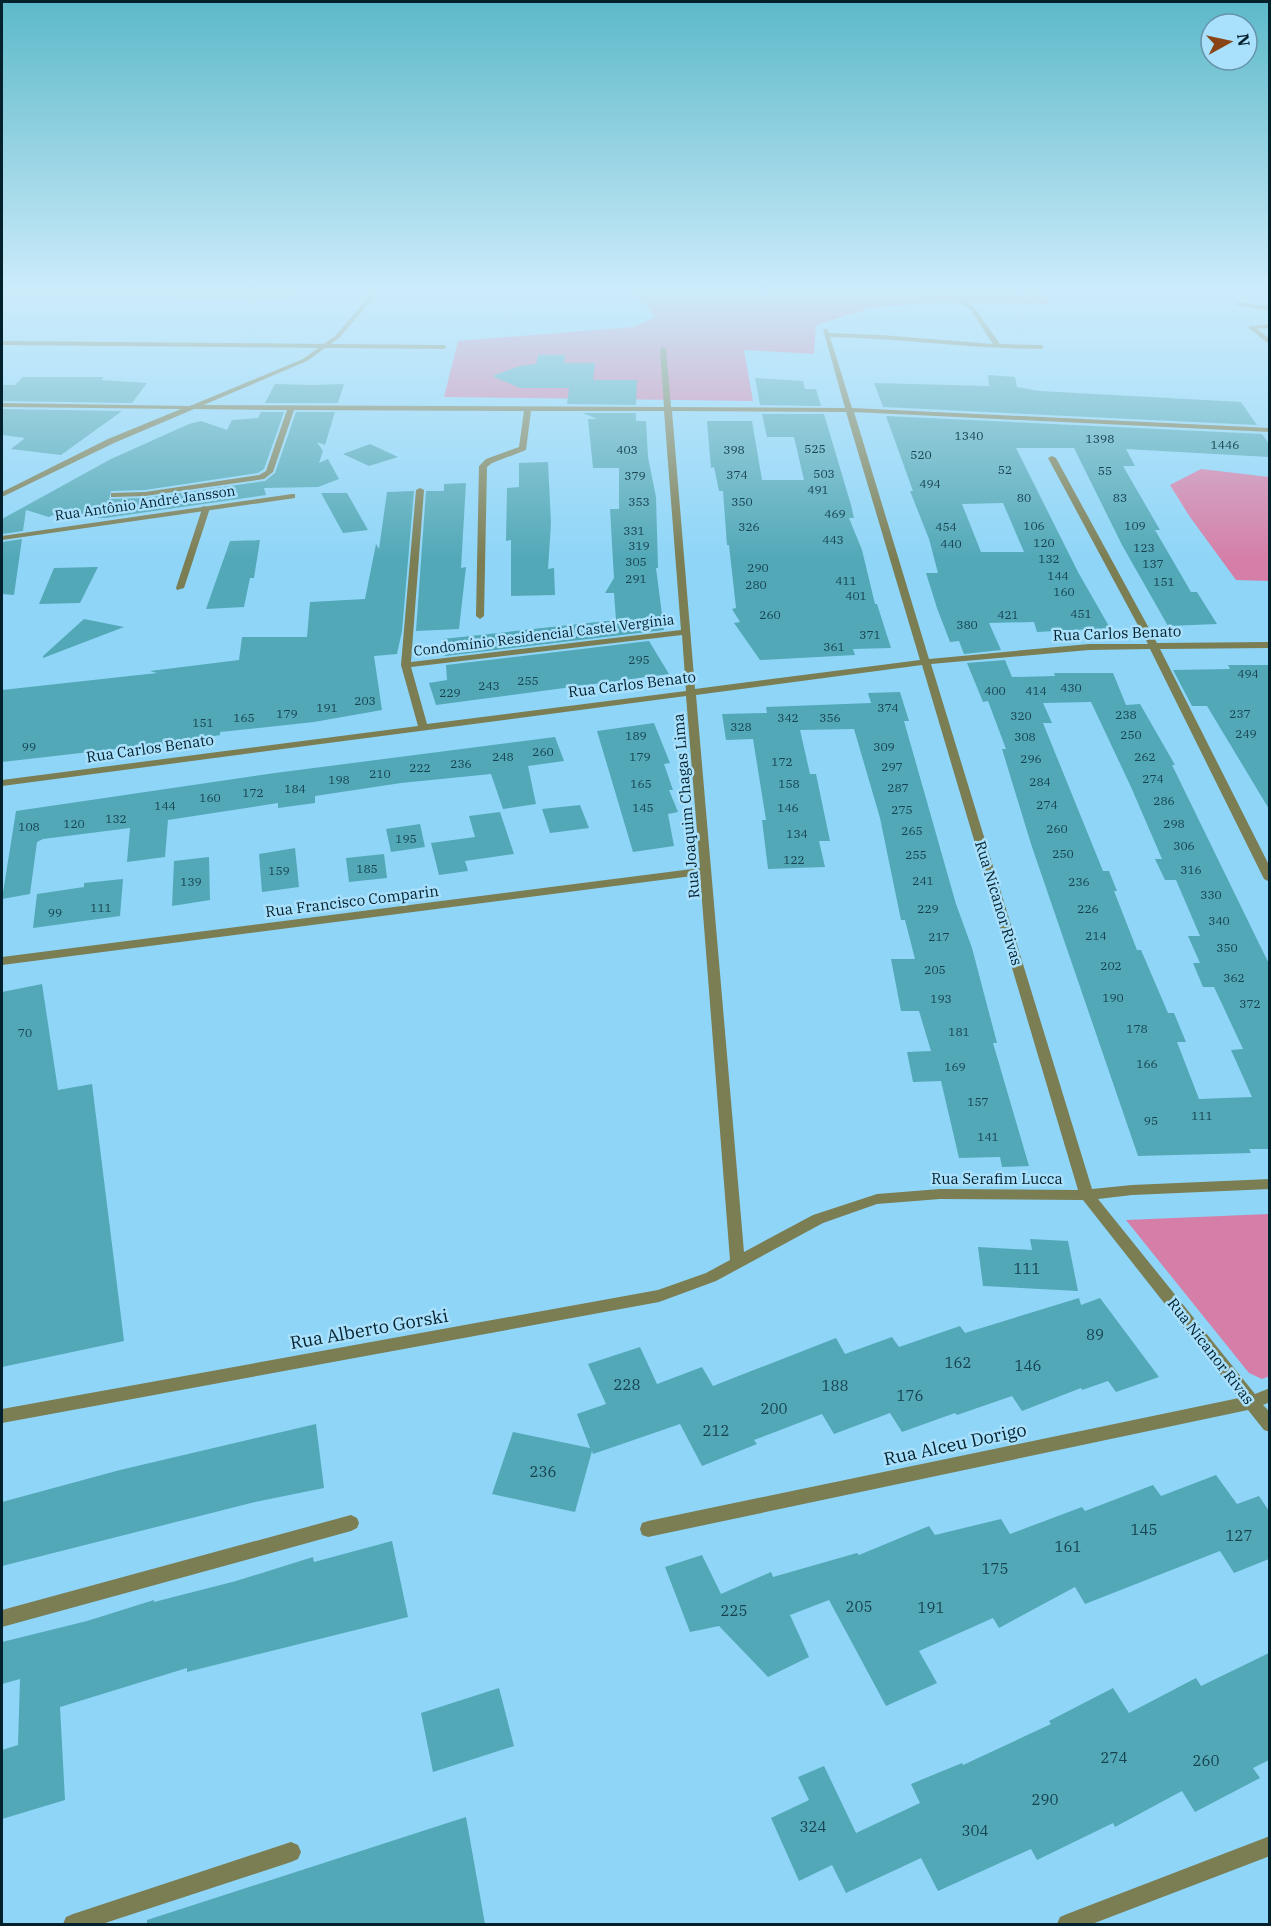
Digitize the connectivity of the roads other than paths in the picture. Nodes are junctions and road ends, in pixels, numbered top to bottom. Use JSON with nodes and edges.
{"nodes":[{"id":1,"x":257,"y":381,"type":"edge"},
{"id":2,"x":666,"y":381,"type":"edge"},
{"id":3,"x":840,"y":381,"type":"edge"},
{"id":4,"x":2,"y":405,"type":"edge"},
{"id":5,"x":194,"y":407,"type":"junction"},
{"id":6,"x":291,"y":407,"type":"junction"},
{"id":7,"x":528,"y":408,"type":"junction"},
{"id":8,"x":669,"y":409,"type":"junction"},
{"id":9,"x":849,"y":410,"type":"junction"},
{"id":10,"x":1269,"y":430,"type":"edge"},
{"id":11,"x":1053,"y":458,"type":"dead end"},
{"id":12,"x":420,"y":490,"type":"dead end"},
{"id":13,"x":2,"y":495,"type":"edge"},
{"id":14,"x":114,"y":495,"type":"dead end"},
{"id":15,"x":292,"y":496,"type":"dead end"},
{"id":16,"x":206,"y":508,"type":"junction"},
{"id":17,"x":2,"y":538,"type":"edge"},
{"id":18,"x":180,"y":588,"type":"dead end"},
{"id":19,"x":480,"y":616,"type":"dead end"},
{"id":20,"x":686,"y":632,"type":"junction"},
{"id":21,"x":1153,"y":645,"type":"junction"},
{"id":22,"x":1269,"y":645,"type":"edge"},
{"id":23,"x":926,"y":662,"type":"junction"},
{"id":24,"x":406,"y":665,"type":"junction"},
{"id":25,"x":692,"y":692,"type":"junction"},
{"id":26,"x":423,"y":727,"type":"junction"},
{"id":27,"x":2,"y":783,"type":"edge"},
{"id":28,"x":706,"y":871,"type":"junction"},
{"id":29,"x":1269,"y":879,"type":"edge"},
{"id":30,"x":2,"y":961,"type":"edge"},
{"id":31,"x":1269,"y":1184,"type":"edge"},
{"id":32,"x":1087,"y":1195,"type":"junction"},
{"id":33,"x":737,"y":1261,"type":"junction"},
{"id":34,"x":1269,"y":1395,"type":"edge"},
{"id":35,"x":1252,"y":1402,"type":"junction"},
{"id":36,"x":2,"y":1416,"type":"edge"},
{"id":37,"x":1269,"y":1425,"type":"edge"},
{"id":38,"x":351,"y":1523,"type":"dead end"},
{"id":39,"x":648,"y":1528,"type":"dead end"},
{"id":40,"x":2,"y":1618,"type":"edge"},
{"id":41,"x":1269,"y":1845,"type":"edge"},
{"id":42,"x":291,"y":1852,"type":"dead end"},
{"id":43,"x":73,"y":1924,"type":"edge"},
{"id":44,"x":1067,"y":1924,"type":"edge"}],
"edges":[{"from":1,"to":5,"type":"street"},
{"from":2,"to":8,"type":"street","name":"Rua Joaquim Chagas Lima"},
{"from":3,"to":9,"type":"street","name":"Rua Nicanor Rivas"},
{"from":4,"to":5,"type":"street"},
{"from":5,"to":6,"type":"street"},
{"from":5,"to":13,"type":"street"},
{"from":6,"to":7,"type":"street"},
{"from":6,"to":14,"type":"street"},
{"from":7,"to":8,"type":"street"},
{"from":7,"to":19,"type":"street"},
{"from":8,"to":9,"type":"street"},
{"from":8,"to":20,"type":"street","name":"Rua Joaquim Chagas Lima"},
{"from":9,"to":10,"type":"street"},
{"from":9,"to":23,"type":"street","name":"Rua Nicanor Rivas"},
{"from":11,"to":21,"type":"street"},
{"from":12,"to":24,"type":"street","name":"Condomínio Residencial Castel Vergínia"},
{"from":15,"to":16,"type":"street","name":"Rua Antônio André Jansson"},
{"from":16,"to":17,"type":"street","name":"Rua Antônio André Jansson"},
{"from":16,"to":18,"type":"street"},
{"from":20,"to":24,"type":"street","name":"Condomínio Residencial Castel Vergínia"},
{"from":20,"to":25,"type":"street","name":"Rua Joaquim Chagas Lima"},
{"from":21,"to":22,"type":"street","name":"Rua Carlos Benato"},
{"from":21,"to":23,"type":"street","name":"Rua Carlos Benato"},
{"from":21,"to":29,"type":"street"},
{"from":23,"to":25,"type":"street","name":"Rua Carlos Benato"},
{"from":23,"to":32,"type":"street","name":"Rua Nicanor Rivas"},
{"from":24,"to":26,"type":"street","name":"Condomínio Residencial Castel Vergínia"},
{"from":25,"to":26,"type":"street","name":"Rua Carlos Benato"},
{"from":25,"to":28,"type":"street","name":"Rua Joaquim Chagas Lima"},
{"from":26,"to":27,"type":"street","name":"Rua Carlos Benato"},
{"from":28,"to":30,"type":"street","name":"Rua Francisco Comparin"},
{"from":28,"to":33,"type":"street","name":"Rua Joaquim Chagas Lima"},
{"from":31,"to":32,"type":"street","name":"Rua Serafim Lucca"},
{"from":32,"to":33,"type":"street","name":"Rua Serafim Lucca"},
{"from":32,"to":35,"type":"street","name":"Rua Nicanor Rivas"},
{"from":33,"to":36,"type":"street","name":"Rua Alberto Gorski"},
{"from":34,"to":35,"type":"street","name":"Rua Alceu Dorigo"},
{"from":35,"to":37,"type":"street","name":"Rua Nicanor Rivas"},
{"from":35,"to":39,"type":"street","name":"Rua Alceu Dorigo"},
{"from":38,"to":40,"type":"street"},
{"from":41,"to":44,"type":"street"},
{"from":42,"to":43,"type":"street"}]}
